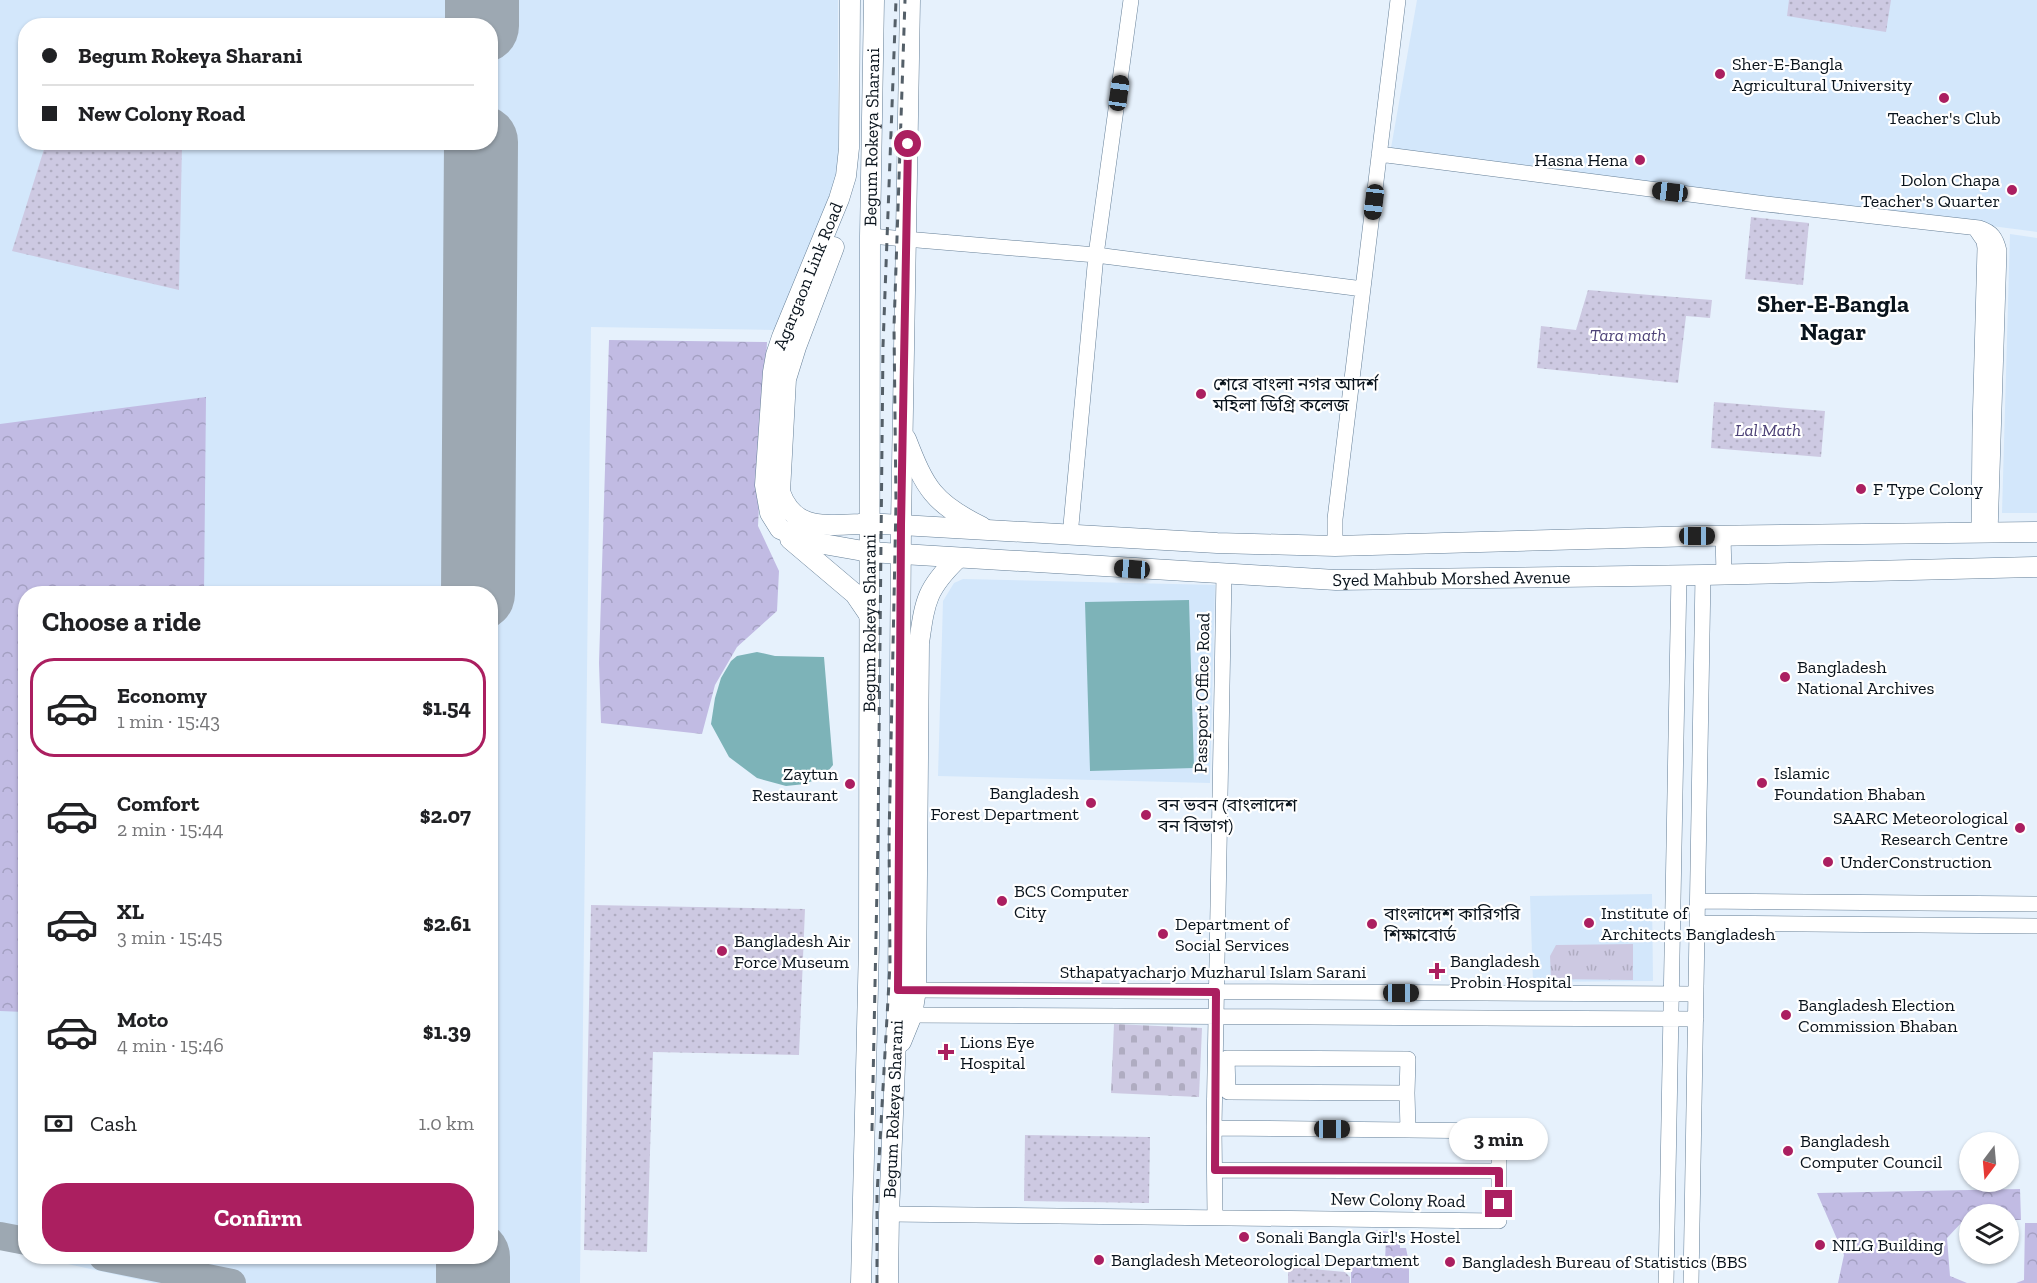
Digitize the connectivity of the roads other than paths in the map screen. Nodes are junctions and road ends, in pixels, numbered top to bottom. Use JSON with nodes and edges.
{"nodes":[{"id":1,"x":850,"y":0,"type":"edge"},
{"id":2,"x":863,"y":0,"type":"edge"},
{"id":3,"x":874,"y":0,"type":"edge"},
{"id":4,"x":910,"y":0,"type":"edge"},
{"id":5,"x":1131,"y":0,"type":"edge"},
{"id":6,"x":1398,"y":0,"type":"edge"},
{"id":7,"x":1379,"y":154,"type":"junction"},
{"id":8,"x":870,"y":236,"type":"junction"},
{"id":9,"x":907,"y":240,"type":"junction"},
{"id":10,"x":1096,"y":255,"type":"junction"},
{"id":11,"x":1363,"y":289,"type":"junction"},
{"id":12,"x":903,"y":431,"type":"junction"},
{"id":13,"x":869,"y":523,"type":"junction"},
{"id":14,"x":901,"y":525,"type":"junction"},
{"id":15,"x":780,"y":529,"type":"junction"},
{"id":16,"x":989,"y":530,"type":"junction"},
{"id":17,"x":2037,"y":532,"type":"edge"},
{"id":18,"x":1984,"y":533,"type":"junction"},
{"id":19,"x":1070,"y":536,"type":"junction"},
{"id":20,"x":1723,"y":536,"type":"junction"},
{"id":21,"x":1335,"y":546,"type":"junction"},
{"id":22,"x":869,"y":552,"type":"junction"},
{"id":23,"x":902,"y":555,"type":"junction"},
{"id":24,"x":958,"y":558,"type":"junction"},
{"id":25,"x":2037,"y":567,"type":"edge"},
{"id":26,"x":1724,"y":574,"type":"junction"},
{"id":27,"x":1224,"y":575,"type":"junction"},
{"id":28,"x":1336,"y":580,"type":"junction"},
{"id":29,"x":1678,"y":582,"type":"junction"},
{"id":30,"x":1703,"y":582,"type":"junction"},
{"id":31,"x":870,"y":616,"type":"junction"},
{"id":32,"x":1698,"y":901,"type":"junction"},
{"id":33,"x":1927,"y":903,"type":"junction"},
{"id":34,"x":2037,"y":904,"type":"edge"},
{"id":35,"x":1697,"y":923,"type":"junction"},
{"id":36,"x":1928,"y":925,"type":"junction"},
{"id":37,"x":2037,"y":926,"type":"edge"},
{"id":38,"x":907,"y":990,"type":"junction"},
{"id":39,"x":1216,"y":992,"type":"junction"},
{"id":40,"x":1470,"y":993,"type":"junction"},
{"id":41,"x":1671,"y":994,"type":"junction"},
{"id":42,"x":1696,"y":994,"type":"junction"},
{"id":43,"x":905,"y":1015,"type":"junction"},
{"id":44,"x":1216,"y":1017,"type":"junction"},
{"id":45,"x":1471,"y":1018,"type":"junction"},
{"id":46,"x":1671,"y":1019,"type":"junction"},
{"id":47,"x":1696,"y":1019,"type":"junction"},
{"id":48,"x":1407,"y":1093,"type":"junction"},
{"id":49,"x":1214,"y":1128,"type":"junction"},
{"id":50,"x":1408,"y":1130,"type":"junction"},
{"id":51,"x":1215,"y":1170,"type":"junction"},
{"id":52,"x":1428,"y":1171,"type":"junction"},
{"id":53,"x":862,"y":1213,"type":"junction"},
{"id":54,"x":889,"y":1214,"type":"junction"},
{"id":55,"x":1215,"y":1217,"type":"junction"},
{"id":56,"x":861,"y":1283,"type":"edge"},
{"id":57,"x":888,"y":1283,"type":"edge"},
{"id":58,"x":1666,"y":1283,"type":"edge"},
{"id":59,"x":1691,"y":1283,"type":"edge"}],
"edges":[{"from":1,"to":15,"type":"main road","name":"Agargaon Link Road"},
{"from":2,"to":13,"type":"main road","name":"Agargaon Link Road"},
{"from":3,"to":8,"type":"main road","name":"Begum Rokeya Sharani"},
{"from":4,"to":9,"type":"main road","name":"Begum Rokeya Sharani"},
{"from":5,"to":10,"type":"street"},
{"from":6,"to":7,"type":"street"},
{"from":7,"to":11,"type":"street"},
{"from":7,"to":18,"type":"street"},
{"from":8,"to":9,"type":"street"},
{"from":8,"to":13,"type":"main road","name":"Begum Rokeya Sharani"},
{"from":9,"to":10,"type":"street"},
{"from":9,"to":12,"type":"main road","name":"Begum Rokeya Sharani"},
{"from":10,"to":11,"type":"street"},
{"from":10,"to":19,"type":"street"},
{"from":11,"to":21,"type":"street"},
{"from":12,"to":14,"type":"main road","name":"Begum Rokeya Sharani"},
{"from":12,"to":16,"type":"main road"},
{"from":13,"to":14,"type":"main road","name":"Syed Mahbub Morshed Avenue"},
{"from":13,"to":22,"type":"main road","name":"Begum Rokeya Sharani"},
{"from":14,"to":16,"type":"main road","name":"Syed Mahbub Morshed Avenue"},
{"from":14,"to":23,"type":"main road","name":"Begum Rokeya Sharani"},
{"from":15,"to":22,"type":"main road"},
{"from":15,"to":31,"type":"main road"},
{"from":16,"to":19,"type":"main road","name":"Syed Mahbub Morshed Avenue"},
{"from":17,"to":18,"type":"main road","name":"Syed Mahbub Morshed Avenue"},
{"from":18,"to":20,"type":"main road","name":"Syed Mahbub Morshed Avenue"},
{"from":19,"to":21,"type":"main road","name":"Syed Mahbub Morshed Avenue"},
{"from":20,"to":21,"type":"main road","name":"Syed Mahbub Morshed Avenue"},
{"from":20,"to":26,"type":"street"},
{"from":21,"to":28,"type":"main road"},
{"from":22,"to":23,"type":"main road","name":"Syed Mahbub Morshed Avenue"},
{"from":22,"to":31,"type":"main road","name":"Begum Rokeya Sharani"},
{"from":23,"to":24,"type":"main road","name":"Syed Mahbub Morshed Avenue"},
{"from":23,"to":38,"type":"main road","name":"Begum Rokeya Sharani"},
{"from":24,"to":27,"type":"main road","name":"Syed Mahbub Morshed Avenue"},
{"from":24,"to":38,"type":"main road"},
{"from":25,"to":26,"type":"main road","name":"Syed Mahbub Morshed Avenue"},
{"from":26,"to":30,"type":"main road","name":"Syed Mahbub Morshed Avenue"},
{"from":27,"to":28,"type":"main road","name":"Syed Mahbub Morshed Avenue"},
{"from":27,"to":39,"type":"street","name":"Passport Office Road"},
{"from":28,"to":29,"type":"main road","name":"Syed Mahbub Morshed Avenue"},
{"from":29,"to":30,"type":"main road","name":"Syed Mahbub Morshed Avenue"},
{"from":29,"to":41,"type":"street"},
{"from":30,"to":32,"type":"street"},
{"from":31,"to":53,"type":"main road","name":"Begum Rokeya Sharani"},
{"from":32,"to":33,"type":"street"},
{"from":32,"to":35,"type":"street"},
{"from":33,"to":34,"type":"street"},
{"from":33,"to":36,"type":"street"},
{"from":35,"to":36,"type":"street"},
{"from":35,"to":42,"type":"street"},
{"from":36,"to":37,"type":"street"},
{"from":38,"to":39,"type":"street","name":"Sthapatyacharjo Muzharul Islam Sarani"},
{"from":38,"to":43,"type":"main road","name":"Begum Rokeya Sharani"},
{"from":39,"to":40,"type":"street","name":"Sthapatyacharjo Muzharul Islam Sarani"},
{"from":39,"to":44,"type":"street","name":"Passport Office Road"},
{"from":40,"to":41,"type":"street","name":"Sthapatyacharjo Muzharul Islam Sarani"},
{"from":40,"to":45,"type":"street"},
{"from":41,"to":42,"type":"street","name":"Sthapatyacharjo Muzharul Islam Sarani"},
{"from":41,"to":46,"type":"street"},
{"from":42,"to":47,"type":"street"},
{"from":43,"to":44,"type":"street"},
{"from":43,"to":54,"type":"main road","name":"Begum Rokeya Sharani"},
{"from":44,"to":45,"type":"street"},
{"from":44,"to":49,"type":"street"},
{"from":45,"to":46,"type":"street"},
{"from":46,"to":47,"type":"street"},
{"from":46,"to":58,"type":"street"},
{"from":47,"to":59,"type":"street"},
{"from":48,"to":48,"type":"street"},
{"from":48,"to":50,"type":"street"},
{"from":49,"to":50,"type":"street","name":"New Colony Road"},
{"from":49,"to":51,"type":"street"},
{"from":50,"to":52,"type":"street","name":"New Colony Road"},
{"from":51,"to":52,"type":"street","name":"New Colony Road"},
{"from":51,"to":55,"type":"street"},
{"from":52,"to":55,"type":"street","name":"New Colony Road"},
{"from":53,"to":54,"type":"main road"},
{"from":53,"to":56,"type":"main road","name":"Begum Rokeya Sharani"},
{"from":54,"to":55,"type":"street","name":"New Colony Road"},
{"from":54,"to":57,"type":"main road","name":"Begum Rokeya Sharani"}]}
